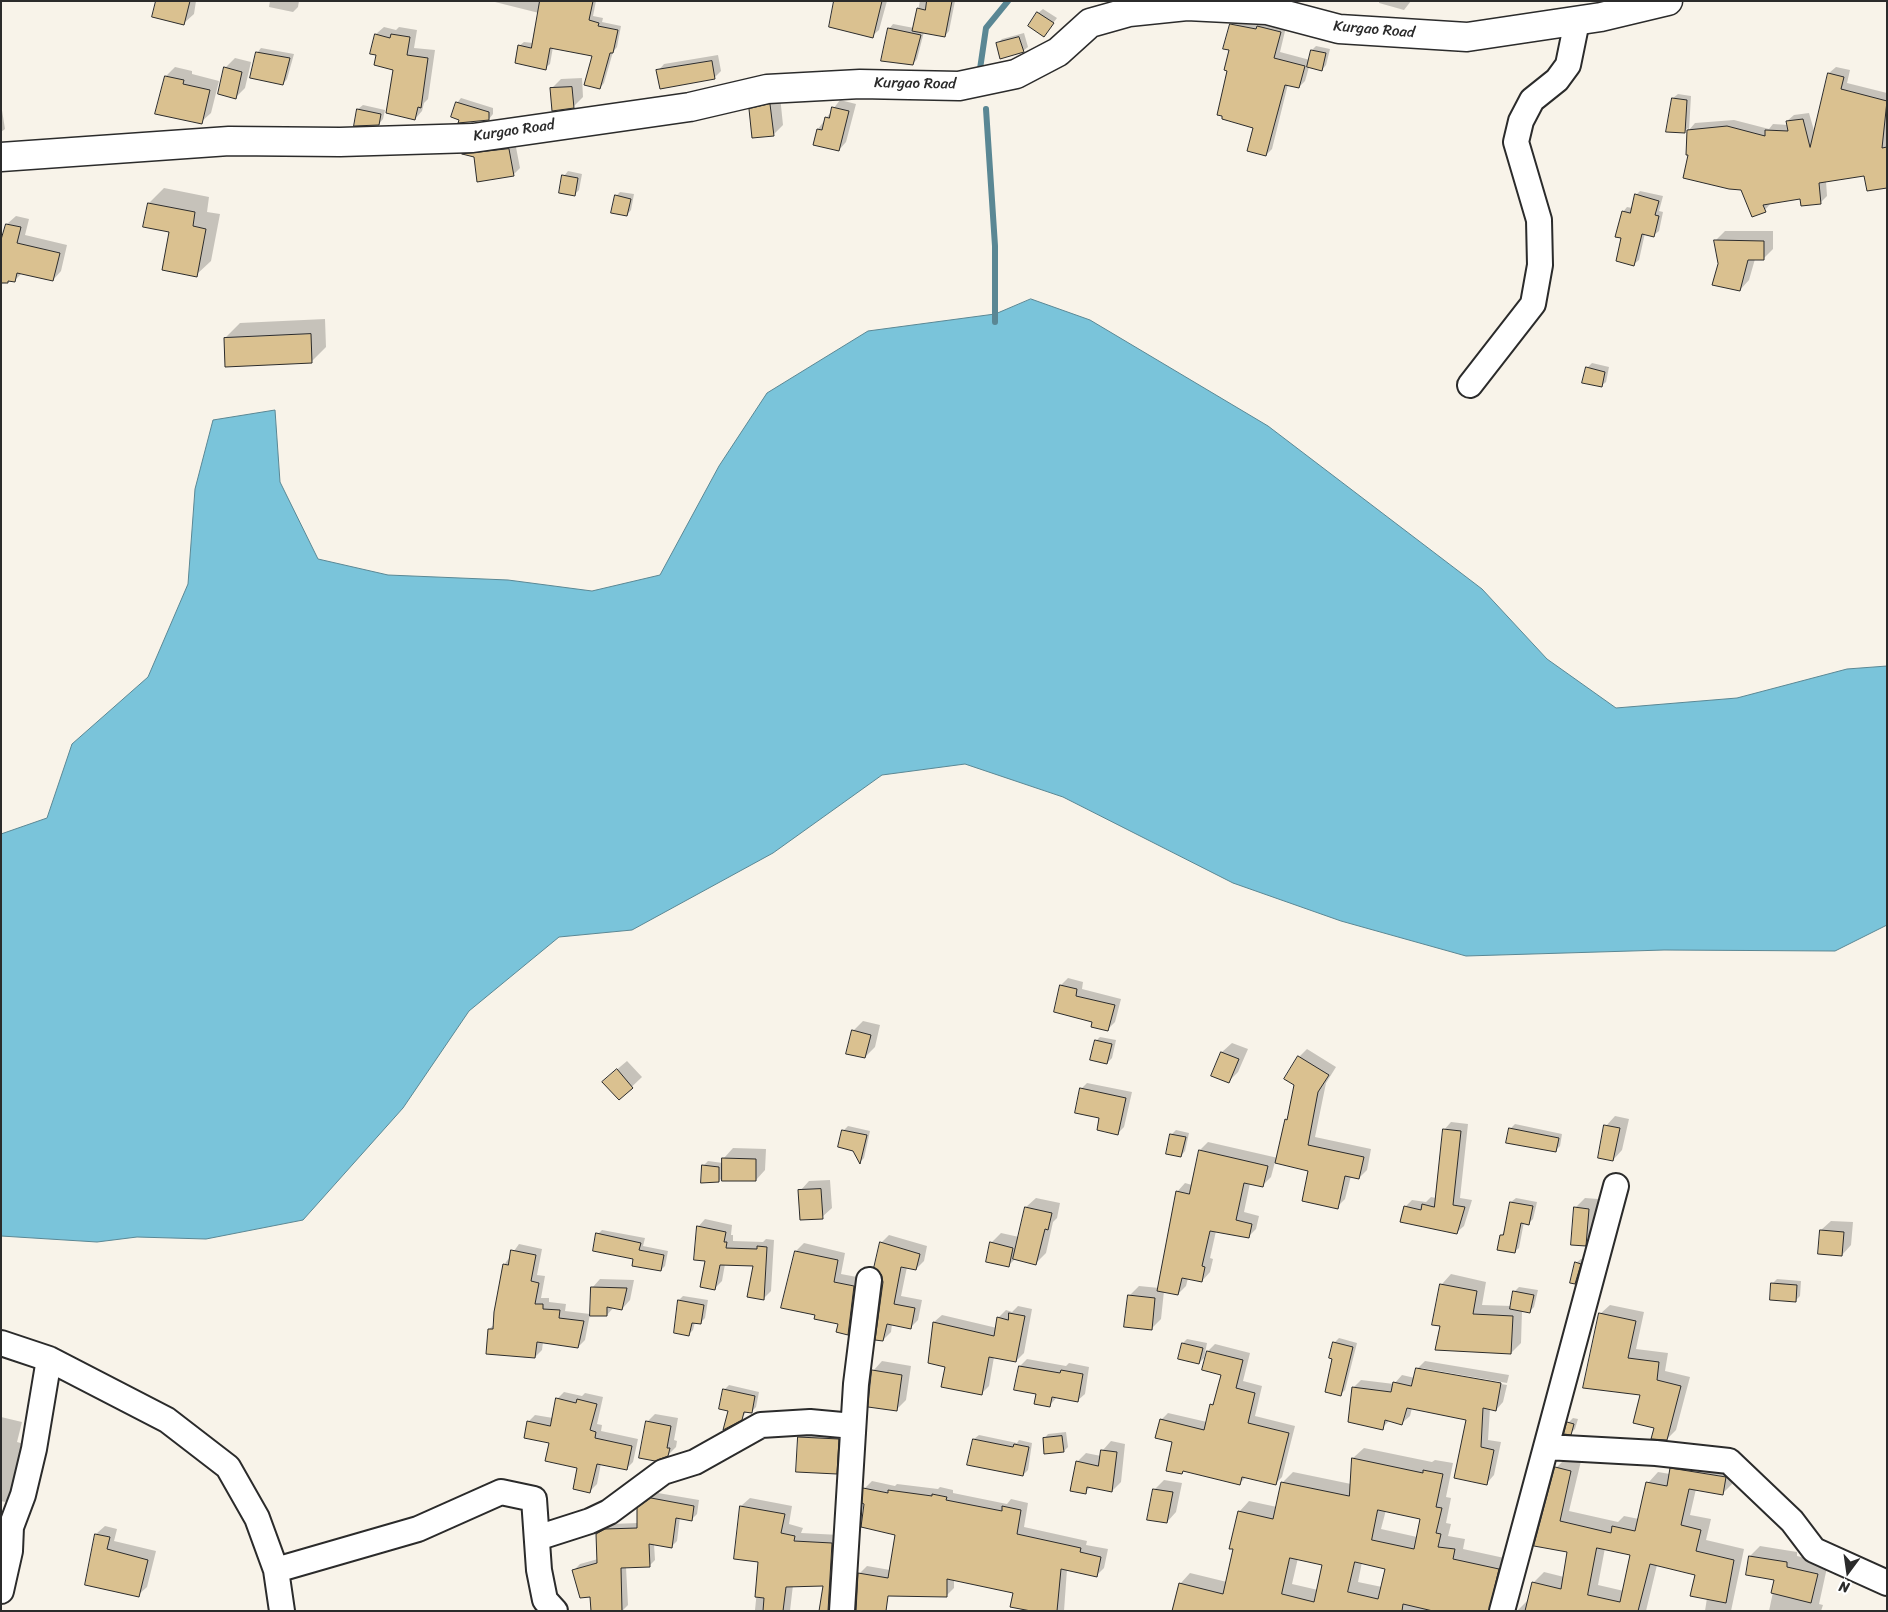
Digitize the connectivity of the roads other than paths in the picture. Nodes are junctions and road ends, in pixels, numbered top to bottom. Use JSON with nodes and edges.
{"nodes":[{"id":1,"x":1668,"y":1,"type":"edge"},
{"id":2,"x":1577,"y":21,"type":"junction"},
{"id":3,"x":1,"y":157,"type":"edge"},
{"id":4,"x":1470,"y":385,"type":"dead end"},
{"id":5,"x":1616,"y":1186,"type":"dead end"},
{"id":6,"x":869,"y":1280,"type":"dead end"},
{"id":7,"x":1,"y":1343,"type":"edge"},
{"id":8,"x":49,"y":1359,"type":"junction"},
{"id":9,"x":853,"y":1426,"type":"junction"},
{"id":10,"x":1546,"y":1447,"type":"junction"},
{"id":11,"x":537,"y":1538,"type":"junction"},
{"id":12,"x":276,"y":1570,"type":"junction"},
{"id":13,"x":1887,"y":1583,"type":"edge"},
{"id":14,"x":1,"y":1591,"type":"edge"},
{"id":15,"x":282,"y":1611,"type":"edge"},
{"id":16,"x":555,"y":1611,"type":"edge"},
{"id":17,"x":842,"y":1611,"type":"edge"},
{"id":18,"x":1502,"y":1611,"type":"edge"}],
"edges":[{"from":1,"to":2,"type":"street","name":"Kurgao Road"},
{"from":2,"to":3,"type":"street","name":"Kurgao Road"},
{"from":2,"to":4,"type":"street"},
{"from":5,"to":10,"type":"street"},
{"from":6,"to":9,"type":"street"},
{"from":7,"to":8,"type":"street"},
{"from":8,"to":12,"type":"street"},
{"from":8,"to":14,"type":"street"},
{"from":9,"to":11,"type":"street"},
{"from":9,"to":17,"type":"street"},
{"from":10,"to":13,"type":"street"},
{"from":10,"to":18,"type":"street"},
{"from":11,"to":12,"type":"street"},
{"from":11,"to":16,"type":"street"},
{"from":12,"to":15,"type":"street"}]}
